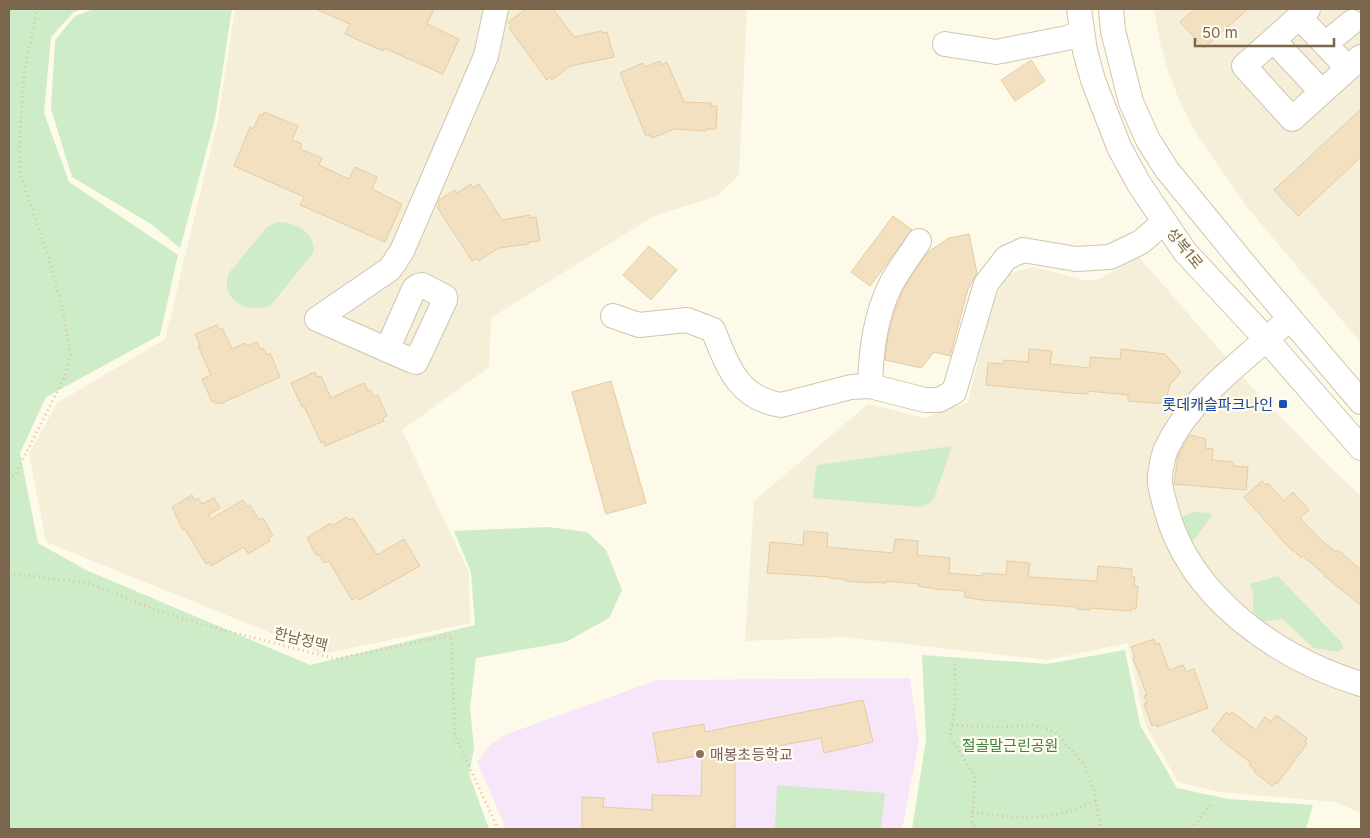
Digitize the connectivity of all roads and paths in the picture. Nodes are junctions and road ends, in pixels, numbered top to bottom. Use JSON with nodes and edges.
{"nodes":[{"id":1,"x":37,"y":9,"type":"edge"},
{"id":2,"x":496,"y":9,"type":"edge"},
{"id":3,"x":1079,"y":9,"type":"edge"},
{"id":4,"x":1111,"y":9,"type":"edge"},
{"id":5,"x":1303,"y":13,"type":"edge"},
{"id":6,"x":1352,"y":22,"type":"dead end"},
{"id":7,"x":1082,"y":32,"type":"junction"},
{"id":8,"x":1273,"y":40,"type":"junction"},
{"id":9,"x":946,"y":44,"type":"dead end"},
{"id":10,"x":1325,"y":44,"type":"junction"},
{"id":11,"x":1355,"y":63,"type":"edge"},
{"id":12,"x":1322,"y":92,"type":"junction"},
{"id":13,"x":1164,"y":222,"type":"junction"},
{"id":14,"x":919,"y":242,"type":"dead end"},
{"id":15,"x":613,"y":316,"type":"dead end"},
{"id":16,"x":1290,"y":318,"type":"junction"},
{"id":17,"x":1267,"y":340,"type":"junction"},
{"id":18,"x":387,"y":350,"type":"dead end"},
{"id":19,"x":870,"y":386,"type":"junction"},
{"id":20,"x":1361,"y":402,"type":"edge"},
{"id":21,"x":1361,"y":448,"type":"edge"},
{"id":22,"x":9,"y":480,"type":"edge"},
{"id":23,"x":9,"y":573,"type":"edge"},
{"id":24,"x":955,"y":664,"type":"dead end"},
{"id":25,"x":1361,"y":684,"type":"edge"},
{"id":26,"x":952,"y":725,"type":"junction"},
{"id":27,"x":1096,"y":800,"type":"junction"},
{"id":28,"x":1211,"y":805,"type":"dead end"},
{"id":29,"x":972,"y":812,"type":"junction"},
{"id":30,"x":498,"y":829,"type":"edge"},
{"id":31,"x":976,"y":829,"type":"edge"},
{"id":32,"x":1101,"y":829,"type":"edge"},
{"id":33,"x":1191,"y":829,"type":"edge"}],
"edges":[{"from":1,"to":22,"type":"path"},
{"from":2,"to":18,"type":"street"},
{"from":3,"to":7,"type":"street","name":"성복1로"},
{"from":4,"to":16,"type":"street"},
{"from":5,"to":8,"type":"street"},
{"from":5,"to":10,"type":"street"},
{"from":6,"to":10,"type":"street"},
{"from":7,"to":9,"type":"street"},
{"from":7,"to":13,"type":"street","name":"성복1로"},
{"from":8,"to":12,"type":"street"},
{"from":8,"to":12,"type":"street"},
{"from":10,"to":11,"type":"street"},
{"from":11,"to":12,"type":"street"},
{"from":13,"to":17,"type":"street","name":"성복1로"},
{"from":13,"to":19,"type":"street"},
{"from":14,"to":19,"type":"street"},
{"from":15,"to":19,"type":"street"},
{"from":16,"to":17,"type":"street"},
{"from":16,"to":20,"type":"street"},
{"from":17,"to":21,"type":"street","name":"성복1로"},
{"from":17,"to":25,"type":"street"},
{"from":23,"to":30,"type":"path","name":"한남정맥"},
{"from":24,"to":26,"type":"path"},
{"from":26,"to":27,"type":"path"},
{"from":26,"to":29,"type":"path"},
{"from":27,"to":29,"type":"path"},
{"from":27,"to":32,"type":"path"},
{"from":28,"to":33,"type":"path"},
{"from":29,"to":31,"type":"path"}]}
